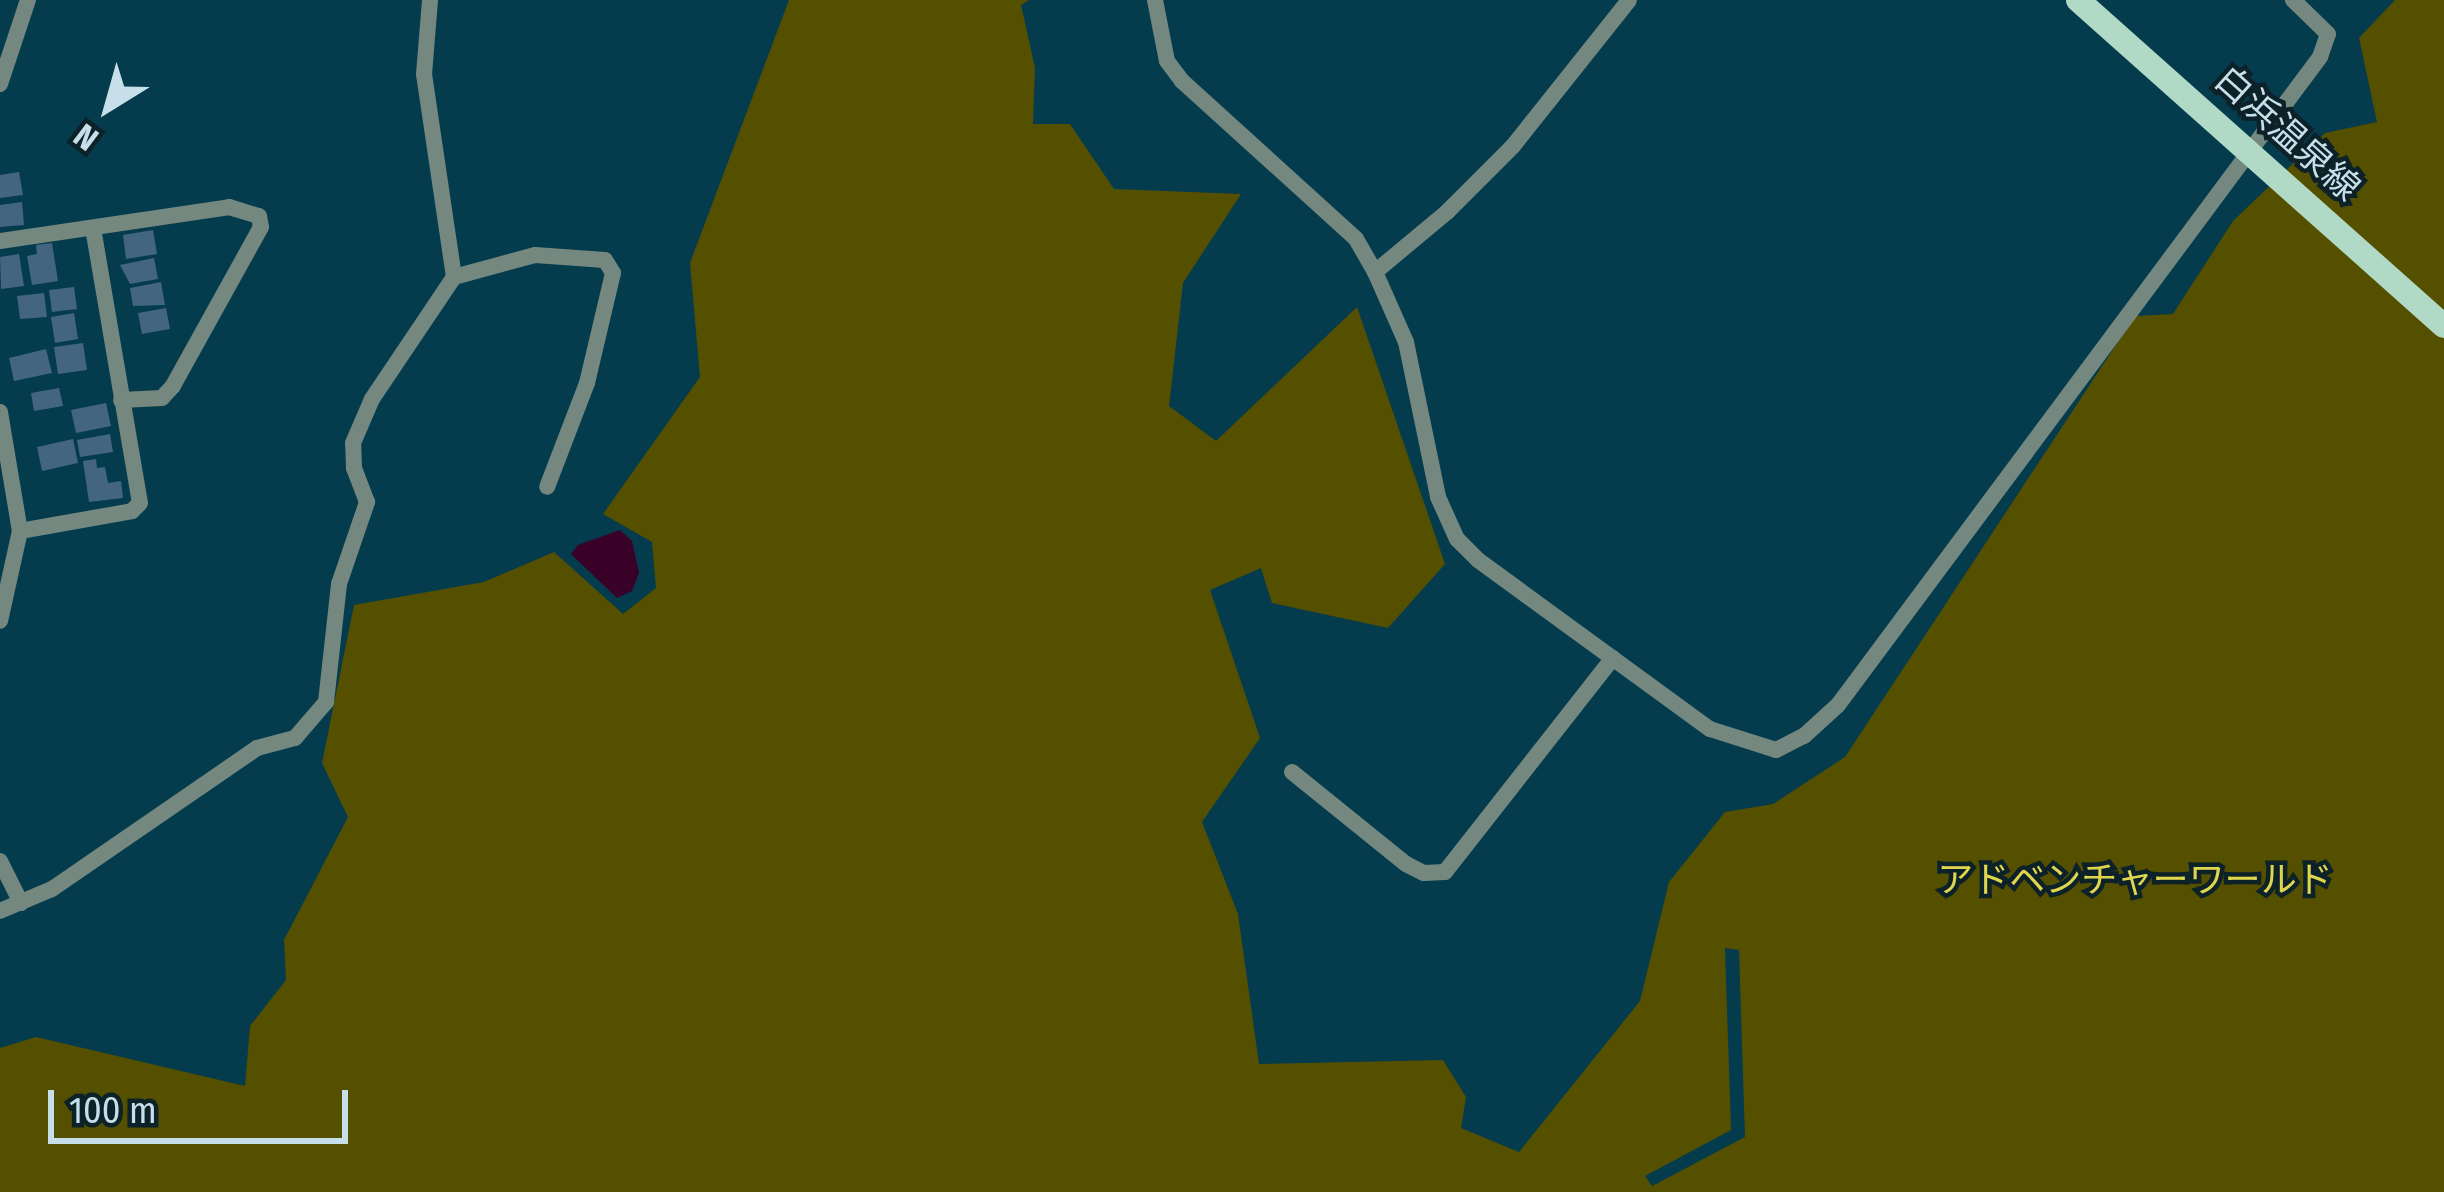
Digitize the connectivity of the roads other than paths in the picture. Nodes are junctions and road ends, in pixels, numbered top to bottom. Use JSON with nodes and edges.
{"nodes":[{"id":1,"x":28,"y":0,"type":"edge"},
{"id":2,"x":430,"y":0,"type":"edge"},
{"id":3,"x":1155,"y":0,"type":"edge"},
{"id":4,"x":1629,"y":0,"type":"edge"},
{"id":5,"x":2078,"y":0,"type":"edge"},
{"id":6,"x":2293,"y":0,"type":"edge"},
{"id":7,"x":0,"y":84,"type":"edge"},
{"id":8,"x":2249,"y":148,"type":"junction"},
{"id":9,"x":94,"y":228,"type":"junction"},
{"id":10,"x":0,"y":241,"type":"edge"},
{"id":11,"x":1375,"y":272,"type":"junction"},
{"id":12,"x":454,"y":277,"type":"junction"},
{"id":13,"x":2444,"y":326,"type":"edge"},
{"id":14,"x":121,"y":400,"type":"junction"},
{"id":15,"x":0,"y":412,"type":"edge"},
{"id":16,"x":548,"y":487,"type":"dead end"},
{"id":17,"x":20,"y":531,"type":"junction"},
{"id":18,"x":0,"y":621,"type":"edge"},
{"id":19,"x":1612,"y":658,"type":"junction"},
{"id":20,"x":1292,"y":772,"type":"dead end"},
{"id":21,"x":0,"y":861,"type":"edge"},
{"id":22,"x":21,"y":903,"type":"junction"},
{"id":23,"x":0,"y":911,"type":"edge"}],
"edges":[{"from":1,"to":7,"type":"street"},
{"from":2,"to":12,"type":"street"},
{"from":3,"to":11,"type":"street"},
{"from":4,"to":11,"type":"street"},
{"from":5,"to":8,"type":"main road","name":"白浜温泉線"},
{"from":6,"to":8,"type":"street"},
{"from":8,"to":13,"type":"main road","name":"白浜温泉線"},
{"from":8,"to":19,"type":"street"},
{"from":9,"to":10,"type":"street"},
{"from":9,"to":14,"type":"street"},
{"from":9,"to":14,"type":"street"},
{"from":11,"to":19,"type":"street"},
{"from":12,"to":16,"type":"street"},
{"from":12,"to":22,"type":"street"},
{"from":14,"to":17,"type":"street"},
{"from":15,"to":17,"type":"street"},
{"from":17,"to":18,"type":"street"},
{"from":19,"to":20,"type":"street"},
{"from":21,"to":22,"type":"street"},
{"from":22,"to":23,"type":"street"}]}
